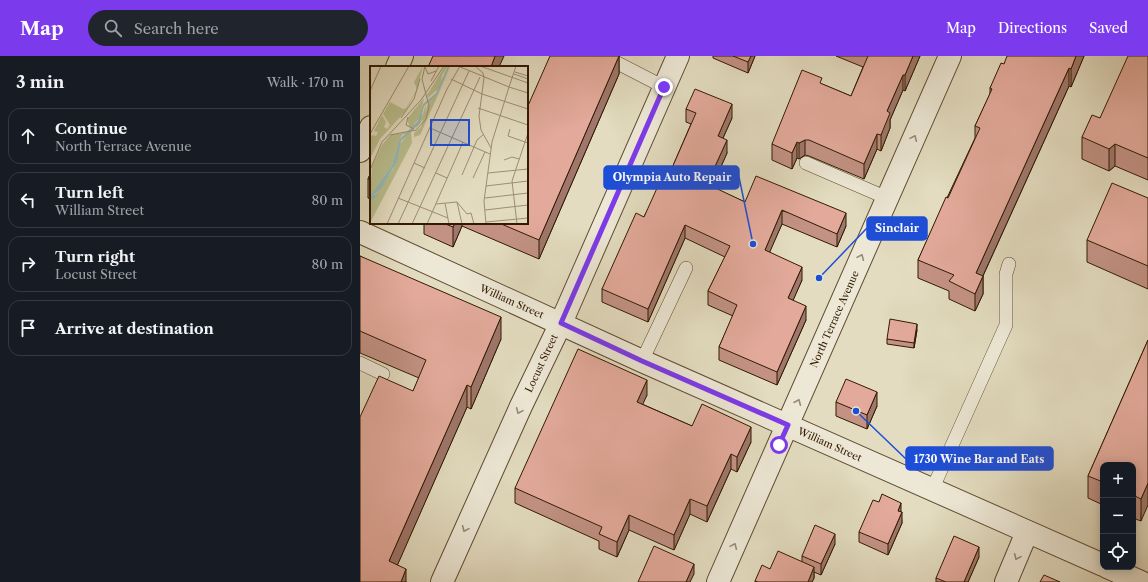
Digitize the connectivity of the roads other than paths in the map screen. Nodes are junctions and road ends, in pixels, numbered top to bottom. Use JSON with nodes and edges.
{"nodes":[{"id":1,"x":402,"y":56,"type":"edge"},
{"id":2,"x":604,"y":56,"type":"edge"},
{"id":3,"x":678,"y":56,"type":"edge"},
{"id":4,"x":950,"y":56,"type":"edge"},
{"id":5,"x":397,"y":66,"type":"edge"},
{"id":6,"x":664,"y":87,"type":"junction"},
{"id":7,"x":370,"y":129,"type":"edge"},
{"id":8,"x":360,"y":152,"type":"edge"},
{"id":9,"x":806,"y":163,"type":"dead end"},
{"id":10,"x":887,"y":198,"type":"junction"},
{"id":11,"x":360,"y":232,"type":"edge"},
{"id":12,"x":1009,"y":264,"type":"dead end"},
{"id":13,"x":686,"y":268,"type":"dead end"},
{"id":14,"x":561,"y":323,"type":"junction"},
{"id":15,"x":642,"y":361,"type":"junction"},
{"id":16,"x":360,"y":363,"type":"edge"},
{"id":17,"x":383,"y":374,"type":"dead end"},
{"id":18,"x":788,"y":425,"type":"junction"},
{"id":19,"x":932,"y":490,"type":"junction"},
{"id":20,"x":1027,"y":532,"type":"junction"},
{"id":21,"x":1100,"y":564,"type":"edge"},
{"id":22,"x":1114,"y":570,"type":"edge"},
{"id":23,"x":442,"y":582,"type":"edge"},
{"id":24,"x":718,"y":582,"type":"edge"},
{"id":25,"x":1006,"y":582,"type":"edge"},
{"id":26,"x":1141,"y":582,"type":"edge"}],
"edges":[{"from":1,"to":5,"type":"street"},
{"from":2,"to":6,"type":"lane"},
{"from":3,"to":6,"type":"street","name":"Locust Street"},
{"from":10,"to":4,"type":"street","name":"North Terrace Avenue","one_way":true},
{"from":6,"to":14,"type":"street","name":"Locust Street"},
{"from":7,"to":8,"type":"street"},
{"from":9,"to":10,"type":"lane"},
{"from":18,"to":10,"type":"street","name":"North Terrace Avenue","one_way":true},
{"from":11,"to":14,"type":"street","name":"William Street"},
{"from":12,"to":19,"type":"lane"},
{"from":13,"to":15,"type":"lane"},
{"from":14,"to":15,"type":"street","name":"William Street"},
{"from":14,"to":23,"type":"street","name":"Locust Street","one_way":true},
{"from":15,"to":18,"type":"street","name":"William Street"},
{"from":16,"to":17,"type":"lane"},
{"from":18,"to":19,"type":"street","name":"William Street"},
{"from":24,"to":18,"type":"street","name":"North Terrace Avenue","one_way":true},
{"from":19,"to":20,"type":"street","name":"William Street"},
{"from":20,"to":21,"type":"street","name":"William Street"},
{"from":20,"to":25,"type":"street","one_way":true},
{"from":22,"to":26,"type":"street"}]}
